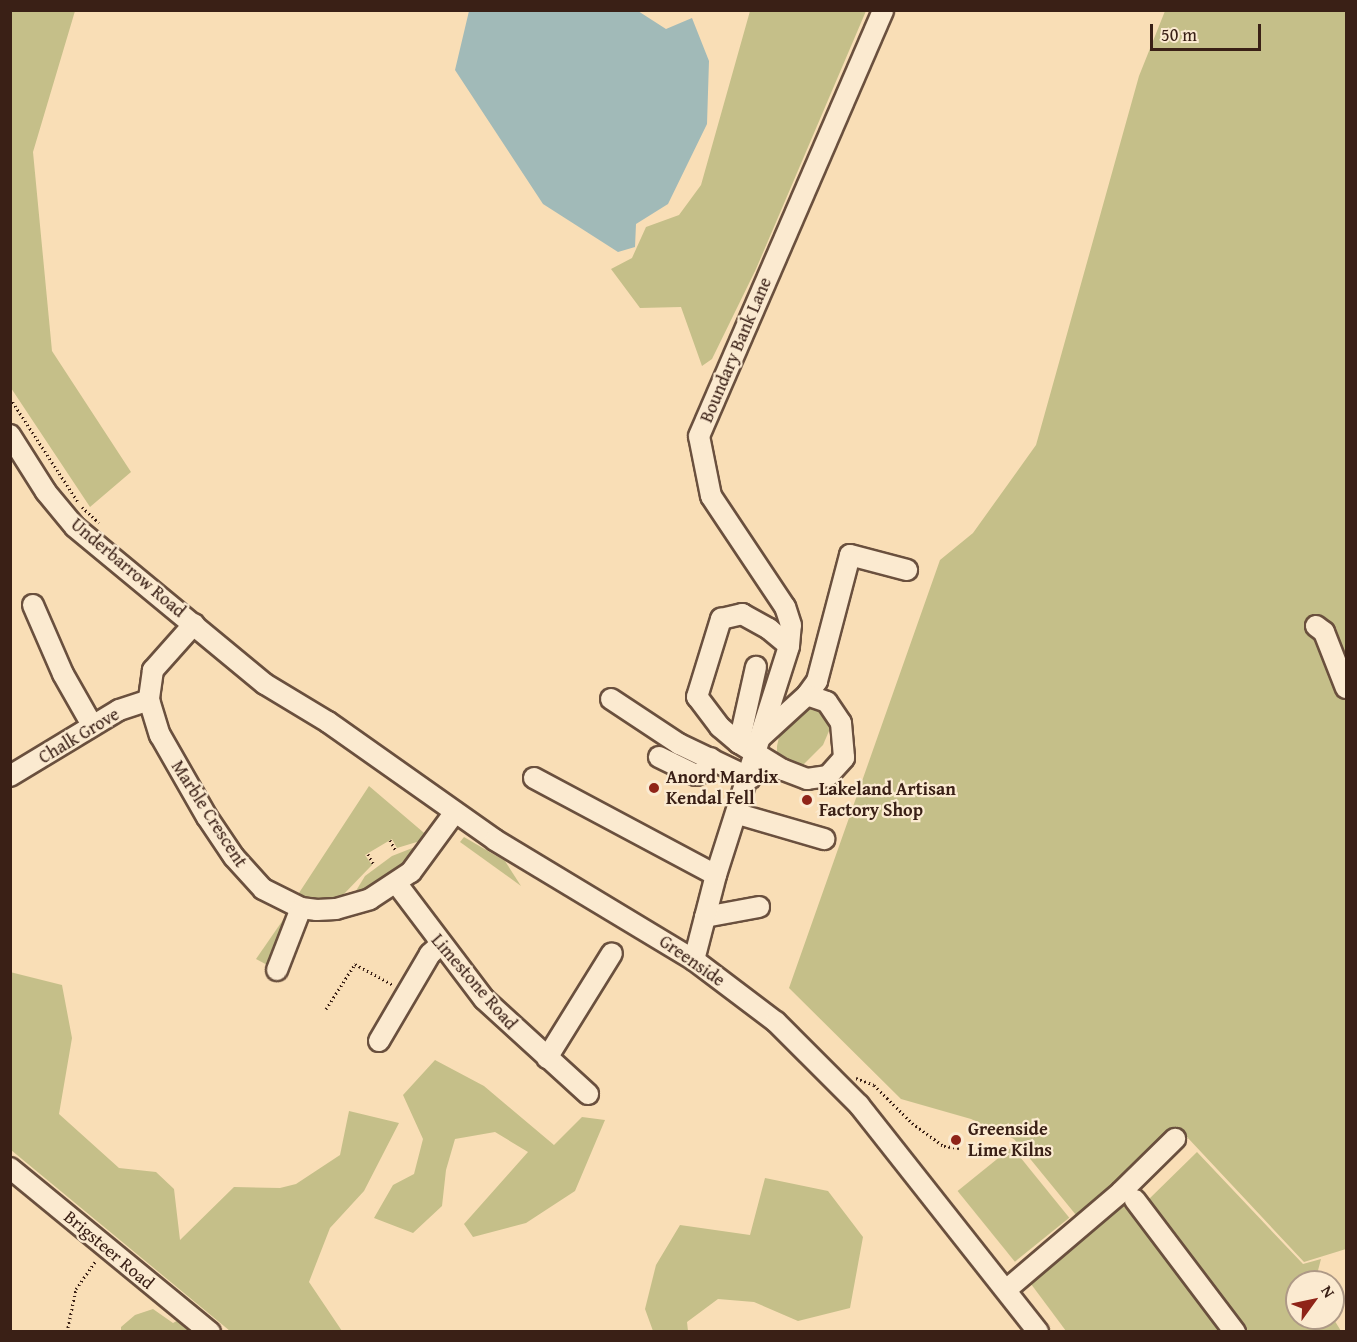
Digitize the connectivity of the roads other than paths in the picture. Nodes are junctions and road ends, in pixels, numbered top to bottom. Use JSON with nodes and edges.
{"nodes":[{"id":1,"x":883,"y":10,"type":"edge"},
{"id":2,"x":10,"y":435,"type":"edge"},
{"id":3,"x":907,"y":570,"type":"dead end"},
{"id":4,"x":33,"y":605,"type":"dead end"},
{"id":5,"x":194,"y":624,"type":"junction"},
{"id":6,"x":1316,"y":626,"type":"dead end"},
{"id":7,"x":789,"y":646,"type":"junction"},
{"id":8,"x":756,"y":667,"type":"dead end"},
{"id":9,"x":265,"y":684,"type":"joint"},
{"id":10,"x":1347,"y":688,"type":"edge"},
{"id":11,"x":807,"y":695,"type":"junction"},
{"id":12,"x":611,"y":699,"type":"dead end"},
{"id":13,"x":149,"y":700,"type":"junction"},
{"id":14,"x":92,"y":725,"type":"junction"},
{"id":15,"x":752,"y":744,"type":"junction"},
{"id":16,"x":659,"y":757,"type":"dead end"},
{"id":17,"x":711,"y":758,"type":"junction"},
{"id":18,"x":10,"y":776,"type":"edge"},
{"id":19,"x":534,"y":778,"type":"dead end"},
{"id":20,"x":750,"y":778,"type":"junction"},
{"id":21,"x":455,"y":812,"type":"junction"},
{"id":22,"x":738,"y":814,"type":"junction"},
{"id":23,"x":824,"y":839,"type":"dead end"},
{"id":24,"x":716,"y":874,"type":"junction"},
{"id":25,"x":397,"y":884,"type":"junction"},
{"id":26,"x":759,"y":907,"type":"dead end"},
{"id":27,"x":301,"y":908,"type":"junction"},
{"id":28,"x":705,"y":917,"type":"junction"},
{"id":29,"x":440,"y":945,"type":"junction"},
{"id":30,"x":612,"y":953,"type":"dead end"},
{"id":31,"x":694,"y":960,"type":"junction"},
{"id":32,"x":277,"y":970,"type":"dead end"},
{"id":33,"x":379,"y":1041,"type":"dead end"},
{"id":34,"x":547,"y":1058,"type":"junction"},
{"id":35,"x":588,"y":1094,"type":"dead end"},
{"id":36,"x":1175,"y":1139,"type":"dead end"},
{"id":37,"x":10,"y":1168,"type":"edge"},
{"id":38,"x":1135,"y":1200,"type":"dead end"},
{"id":39,"x":1006,"y":1290,"type":"junction"},
{"id":40,"x":210,"y":1332,"type":"edge"},
{"id":41,"x":1038,"y":1332,"type":"edge"},
{"id":42,"x":1235,"y":1332,"type":"edge"}],
"edges":[{"from":1,"to":7,"type":"street","name":"Boundary Bank Lane"},
{"from":2,"to":5,"type":"street","name":"Underbarrow Road"},
{"from":3,"to":11,"type":"street"},
{"from":4,"to":14,"type":"street"},
{"from":5,"to":9,"type":"street","name":"Underbarrow Road"},
{"from":5,"to":13,"type":"street","name":"Marble Crescent"},
{"from":6,"to":10,"type":"street"},
{"from":7,"to":15,"type":"street","name":"Boundary Bank Lane"},
{"from":7,"to":15,"type":"street"},
{"from":8,"to":15,"type":"street"},
{"from":9,"to":21,"type":"street","name":"Greenside"},
{"from":11,"to":15,"type":"street"},
{"from":11,"to":15,"type":"street"},
{"from":12,"to":17,"type":"street"},
{"from":13,"to":14,"type":"street","name":"Chalk Grove"},
{"from":13,"to":27,"type":"street","name":"Marble Crescent"},
{"from":14,"to":18,"type":"street","name":"Chalk Grove"},
{"from":15,"to":20,"type":"street","name":"Boundary Bank Lane"},
{"from":16,"to":17,"type":"street"},
{"from":17,"to":20,"type":"street"},
{"from":19,"to":24,"type":"street"},
{"from":20,"to":22,"type":"street","name":"Boundary Bank Lane"},
{"from":21,"to":25,"type":"street","name":"Marble Crescent"},
{"from":21,"to":31,"type":"street","name":"Greenside"},
{"from":22,"to":23,"type":"street"},
{"from":22,"to":24,"type":"street","name":"Boundary Bank Lane"},
{"from":24,"to":28,"type":"street","name":"Boundary Bank Lane"},
{"from":25,"to":27,"type":"street","name":"Marble Crescent"},
{"from":25,"to":29,"type":"street","name":"Limestone Road"},
{"from":26,"to":28,"type":"street"},
{"from":27,"to":32,"type":"street"},
{"from":28,"to":31,"type":"street","name":"Boundary Bank Lane"},
{"from":29,"to":33,"type":"street"},
{"from":29,"to":34,"type":"street","name":"Limestone Road"},
{"from":30,"to":34,"type":"street"},
{"from":31,"to":39,"type":"street","name":"Greenside"},
{"from":34,"to":35,"type":"street","name":"Limestone Road"},
{"from":36,"to":39,"type":"street"},
{"from":37,"to":40,"type":"street","name":"Brigsteer Road"},
{"from":38,"to":42,"type":"street"},
{"from":39,"to":41,"type":"street","name":"Greenside"}]}
